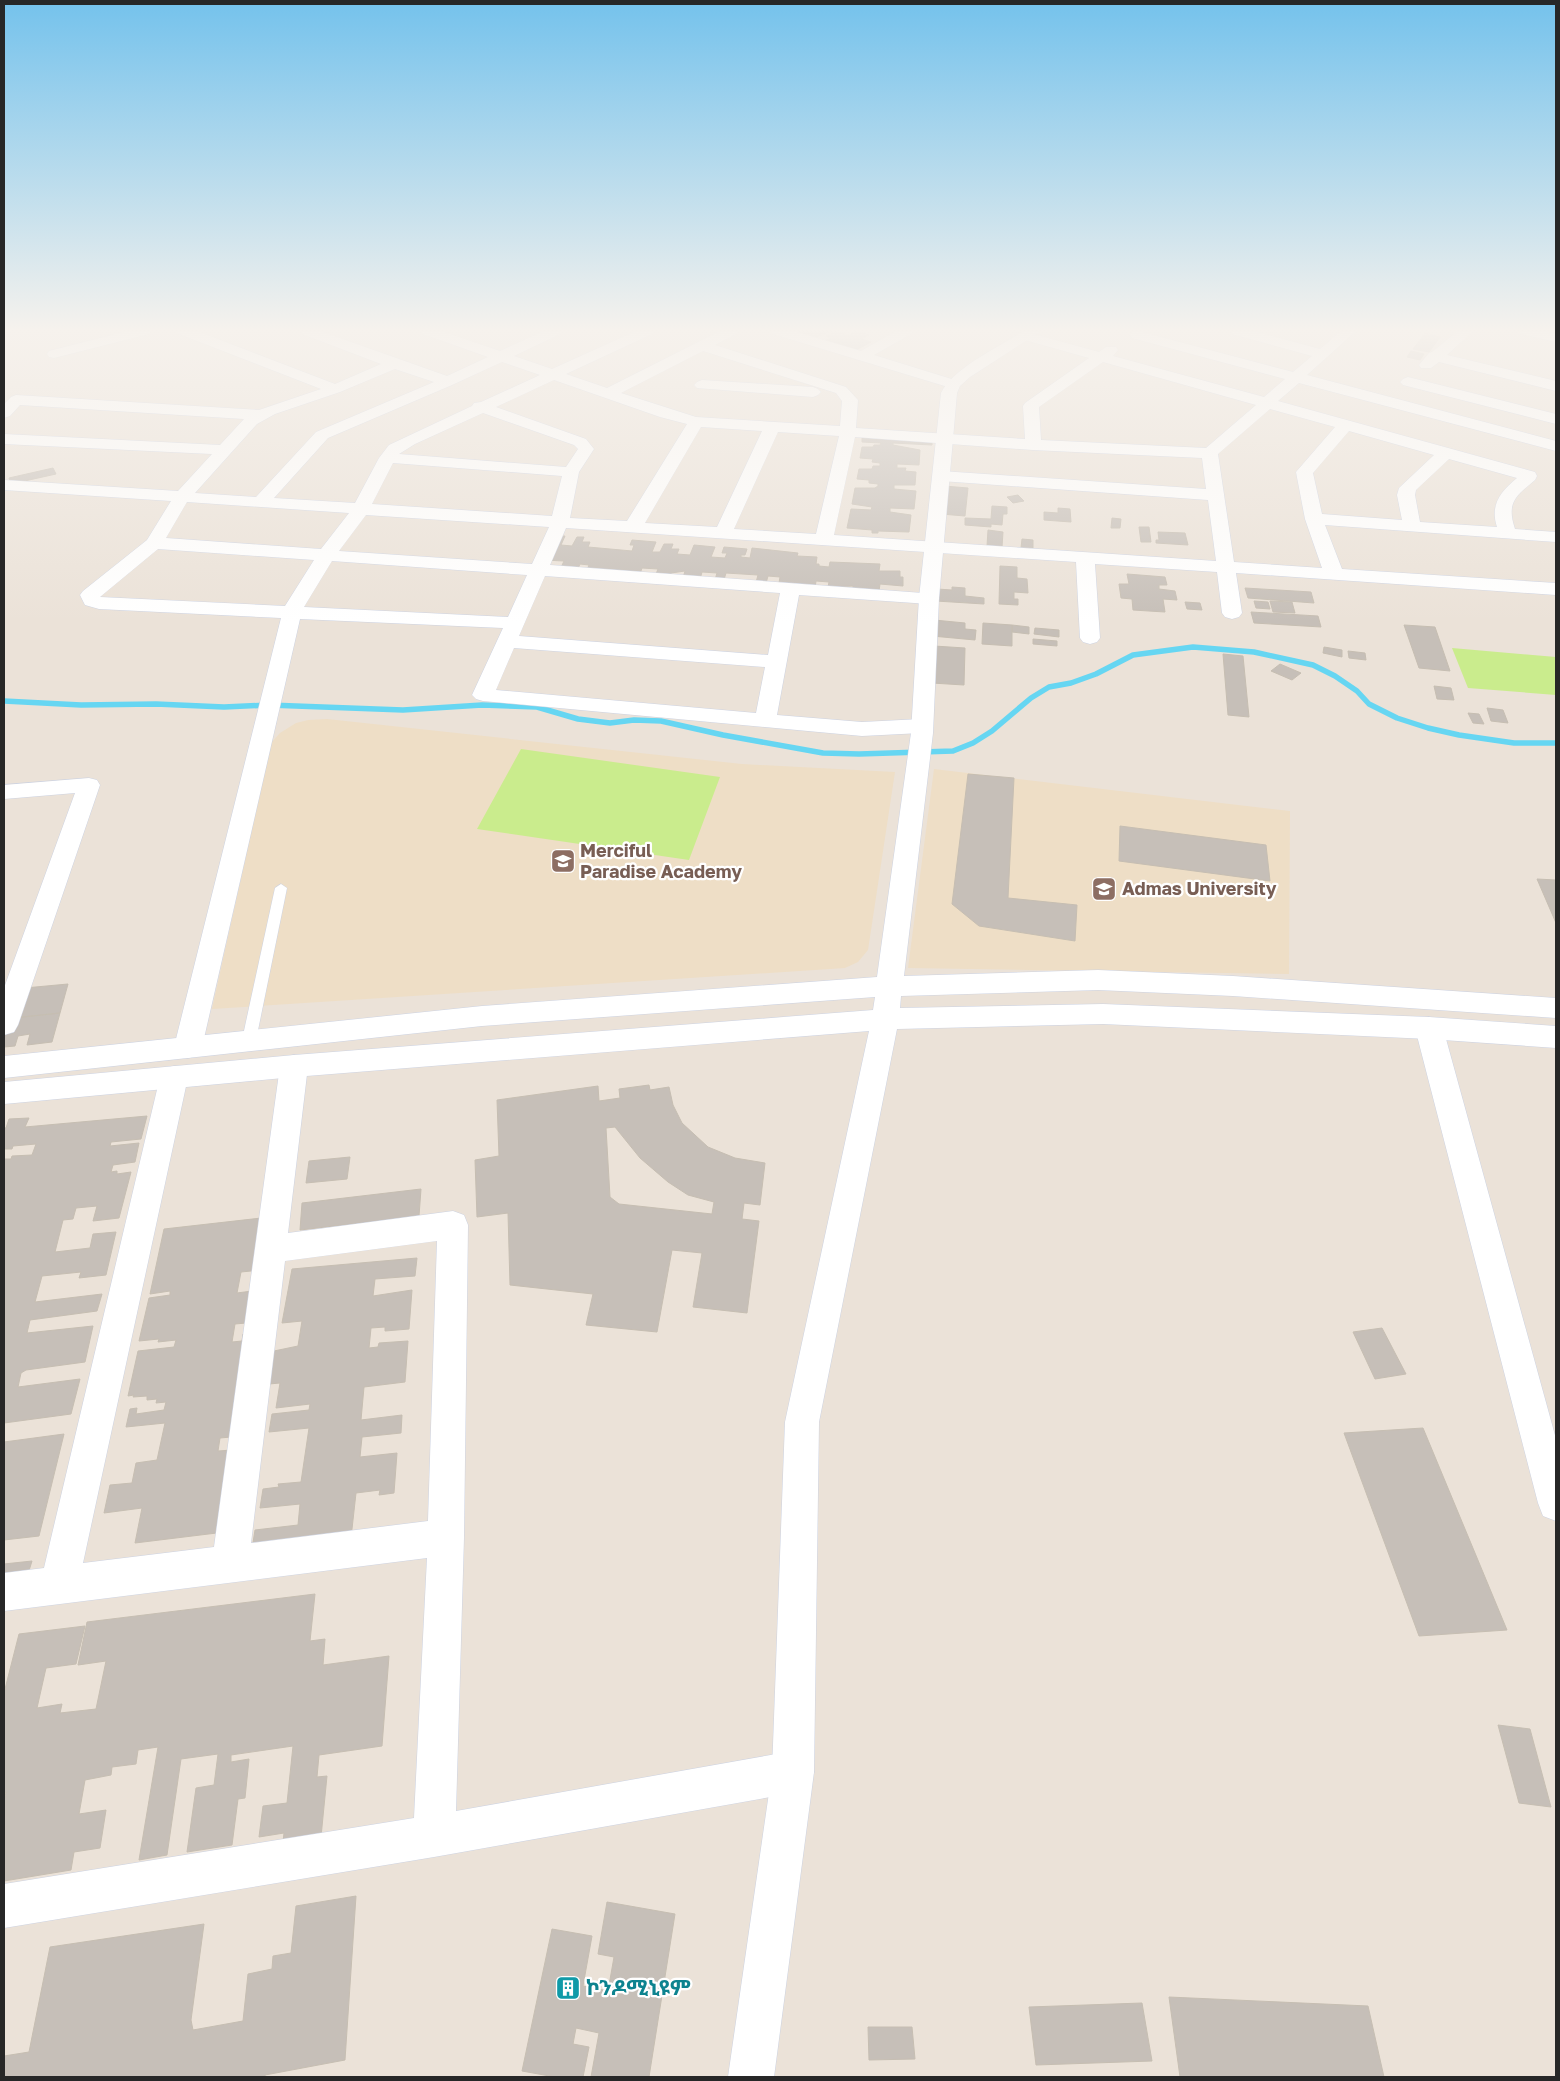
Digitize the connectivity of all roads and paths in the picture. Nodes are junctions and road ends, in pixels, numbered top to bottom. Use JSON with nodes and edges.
{"nodes":[{"id":1,"x":245,"y":428,"type":"edge"},
{"id":2,"x":336,"y":428,"type":"edge"},
{"id":3,"x":436,"y":428,"type":"edge"},
{"id":4,"x":540,"y":428,"type":"edge"},
{"id":5,"x":692,"y":428,"type":"edge"},
{"id":6,"x":771,"y":428,"type":"edge"},
{"id":7,"x":793,"y":428,"type":"edge"},
{"id":8,"x":945,"y":428,"type":"edge"},
{"id":9,"x":1032,"y":428,"type":"edge"},
{"id":10,"x":1238,"y":428,"type":"edge"},
{"id":11,"x":1343,"y":428,"type":"edge"},
{"id":12,"x":1357,"y":428,"type":"edge"},
{"id":13,"x":1489,"y":428,"type":"edge"},
{"id":14,"x":848,"y":431,"type":"junction"},
{"id":15,"x":944,"y":438,"type":"junction"},
{"id":16,"x":4,"y":439,"type":"edge"},
{"id":17,"x":1033,"y":445,"type":"junction"},
{"id":18,"x":1556,"y":446,"type":"edge"},
{"id":19,"x":226,"y":450,"type":"junction"},
{"id":20,"x":1210,"y":453,"type":"junction"},
{"id":21,"x":1446,"y":453,"type":"junction"},
{"id":22,"x":387,"y":458,"type":"junction"},
{"id":23,"x":571,"y":472,"type":"junction"},
{"id":24,"x":941,"y":476,"type":"junction"},
{"id":25,"x":4,"y":485,"type":"edge"},
{"id":26,"x":1216,"y":495,"type":"junction"},
{"id":27,"x":182,"y":497,"type":"junction"},
{"id":28,"x":261,"y":502,"type":"junction"},
{"id":29,"x":361,"y":509,"type":"junction"},
{"id":30,"x":1314,"y":519,"type":"junction"},
{"id":31,"x":560,"y":522,"type":"junction"},
{"id":32,"x":633,"y":527,"type":"junction"},
{"id":33,"x":1412,"y":527,"type":"junction"},
{"id":34,"x":1508,"y":532,"type":"junction"},
{"id":35,"x":723,"y":533,"type":"junction"},
{"id":36,"x":1556,"y":537,"type":"edge"},
{"id":37,"x":824,"y":540,"type":"junction"},
{"id":38,"x":154,"y":543,"type":"junction"},
{"id":39,"x":934,"y":547,"type":"junction"},
{"id":40,"x":326,"y":555,"type":"junction"},
{"id":41,"x":1085,"y":558,"type":"junction"},
{"id":42,"x":1225,"y":567,"type":"junction"},
{"id":43,"x":538,"y":570,"type":"junction"},
{"id":44,"x":1334,"y":574,"type":"junction"},
{"id":45,"x":791,"y":588,"type":"junction"},
{"id":46,"x":1556,"y":589,"type":"edge"},
{"id":47,"x":929,"y":598,"type":"junction"},
{"id":48,"x":292,"y":611,"type":"junction"},
{"id":49,"x":1232,"y":613,"type":"dead end"},
{"id":50,"x":515,"y":623,"type":"junction"},
{"id":51,"x":1090,"y":638,"type":"dead end"},
{"id":52,"x":506,"y":641,"type":"junction"},
{"id":53,"x":776,"y":662,"type":"junction"},
{"id":54,"x":765,"y":720,"type":"junction"},
{"id":55,"x":922,"y":729,"type":"junction"},
{"id":56,"x":4,"y":792,"type":"edge"},
{"id":57,"x":281,"y":888,"type":"dead end"},
{"id":58,"x":887,"y":1002,"type":"junction"},
{"id":59,"x":1556,"y":1008,"type":"edge"},
{"id":60,"x":482,"y":1016,"type":"junction"},
{"id":61,"x":4,"y":1024,"type":"edge"},
{"id":62,"x":1429,"y":1028,"type":"junction"},
{"id":63,"x":1556,"y":1037,"type":"edge"},
{"id":64,"x":249,"y":1040,"type":"junction"},
{"id":65,"x":188,"y":1047,"type":"junction"},
{"id":66,"x":479,"y":1051,"type":"junction"},
{"id":67,"x":294,"y":1066,"type":"junction"},
{"id":68,"x":4,"y":1067,"type":"edge"},
{"id":69,"x":174,"y":1077,"type":"junction"},
{"id":70,"x":4,"y":1094,"type":"edge"},
{"id":71,"x":271,"y":1248,"type":"junction"},
{"id":72,"x":1556,"y":1503,"type":"edge"},
{"id":73,"x":446,"y":1537,"type":"junction"},
{"id":74,"x":230,"y":1565,"type":"junction"},
{"id":75,"x":60,"y":1584,"type":"junction"},
{"id":76,"x":4,"y":1592,"type":"edge"},
{"id":77,"x":793,"y":1772,"type":"junction"},
{"id":78,"x":434,"y":1836,"type":"junction"},
{"id":79,"x":4,"y":1906,"type":"edge"},
{"id":80,"x":751,"y":2077,"type":"edge"}],
"edges":[{"from":1,"to":19,"type":"street"},
{"from":2,"to":28,"type":"street"},
{"from":3,"to":22,"type":"street"},
{"from":4,"to":23,"type":"street"},
{"from":5,"to":32,"type":"street"},
{"from":6,"to":35,"type":"street"},
{"from":7,"to":14,"type":"street"},
{"from":8,"to":15,"type":"street"},
{"from":9,"to":17,"type":"street"},
{"from":10,"to":20,"type":"street"},
{"from":11,"to":30,"type":"street"},
{"from":12,"to":21,"type":"street"},
{"from":13,"to":18,"type":"street"},
{"from":14,"to":15,"type":"street"},
{"from":14,"to":37,"type":"street"},
{"from":15,"to":17,"type":"street"},
{"from":15,"to":24,"type":"street"},
{"from":16,"to":19,"type":"street"},
{"from":17,"to":20,"type":"street"},
{"from":19,"to":27,"type":"street"},
{"from":20,"to":26,"type":"street"},
{"from":21,"to":33,"type":"street"},
{"from":21,"to":34,"type":"street"},
{"from":22,"to":23,"type":"street"},
{"from":22,"to":29,"type":"street"},
{"from":23,"to":31,"type":"street"},
{"from":24,"to":26,"type":"street"},
{"from":24,"to":39,"type":"street"},
{"from":25,"to":27,"type":"street"},
{"from":26,"to":42,"type":"street"},
{"from":27,"to":28,"type":"street"},
{"from":27,"to":38,"type":"street"},
{"from":28,"to":29,"type":"street"},
{"from":29,"to":31,"type":"street"},
{"from":29,"to":40,"type":"street"},
{"from":30,"to":33,"type":"street"},
{"from":30,"to":44,"type":"street"},
{"from":31,"to":32,"type":"street"},
{"from":31,"to":43,"type":"street"},
{"from":32,"to":35,"type":"street"},
{"from":33,"to":34,"type":"street"},
{"from":34,"to":36,"type":"street"},
{"from":35,"to":37,"type":"street"},
{"from":37,"to":39,"type":"street"},
{"from":38,"to":40,"type":"street"},
{"from":38,"to":48,"type":"street"},
{"from":39,"to":41,"type":"street"},
{"from":39,"to":47,"type":"street"},
{"from":40,"to":43,"type":"street"},
{"from":40,"to":48,"type":"street"},
{"from":41,"to":42,"type":"street"},
{"from":41,"to":51,"type":"street"},
{"from":42,"to":44,"type":"street"},
{"from":42,"to":49,"type":"street"},
{"from":43,"to":45,"type":"street"},
{"from":43,"to":50,"type":"street"},
{"from":44,"to":46,"type":"street"},
{"from":45,"to":47,"type":"street"},
{"from":45,"to":53,"type":"street"},
{"from":47,"to":55,"type":"street"},
{"from":48,"to":50,"type":"street"},
{"from":48,"to":65,"type":"street"},
{"from":50,"to":52,"type":"street"},
{"from":52,"to":53,"type":"street"},
{"from":52,"to":54,"type":"street"},
{"from":53,"to":54,"type":"street"},
{"from":54,"to":55,"type":"street"},
{"from":55,"to":58,"type":"street"},
{"from":56,"to":61,"type":"street"},
{"from":57,"to":64,"type":"lane"},
{"from":58,"to":59,"type":"street"},
{"from":58,"to":60,"type":"street"},
{"from":58,"to":62,"type":"street"},
{"from":58,"to":66,"type":"street"},
{"from":58,"to":77,"type":"street"},
{"from":60,"to":64,"type":"street"},
{"from":60,"to":66,"type":"street"},
{"from":62,"to":63,"type":"street"},
{"from":62,"to":72,"type":"street"},
{"from":64,"to":65,"type":"street"},
{"from":65,"to":68,"type":"street"},
{"from":66,"to":67,"type":"street"},
{"from":67,"to":69,"type":"street"},
{"from":67,"to":71,"type":"street"},
{"from":69,"to":70,"type":"street"},
{"from":69,"to":75,"type":"street"},
{"from":71,"to":73,"type":"street"},
{"from":71,"to":74,"type":"street"},
{"from":73,"to":74,"type":"street"},
{"from":73,"to":78,"type":"street"},
{"from":74,"to":75,"type":"street"},
{"from":75,"to":76,"type":"street"},
{"from":77,"to":78,"type":"street"},
{"from":77,"to":80,"type":"street"},
{"from":78,"to":79,"type":"street"}]}
